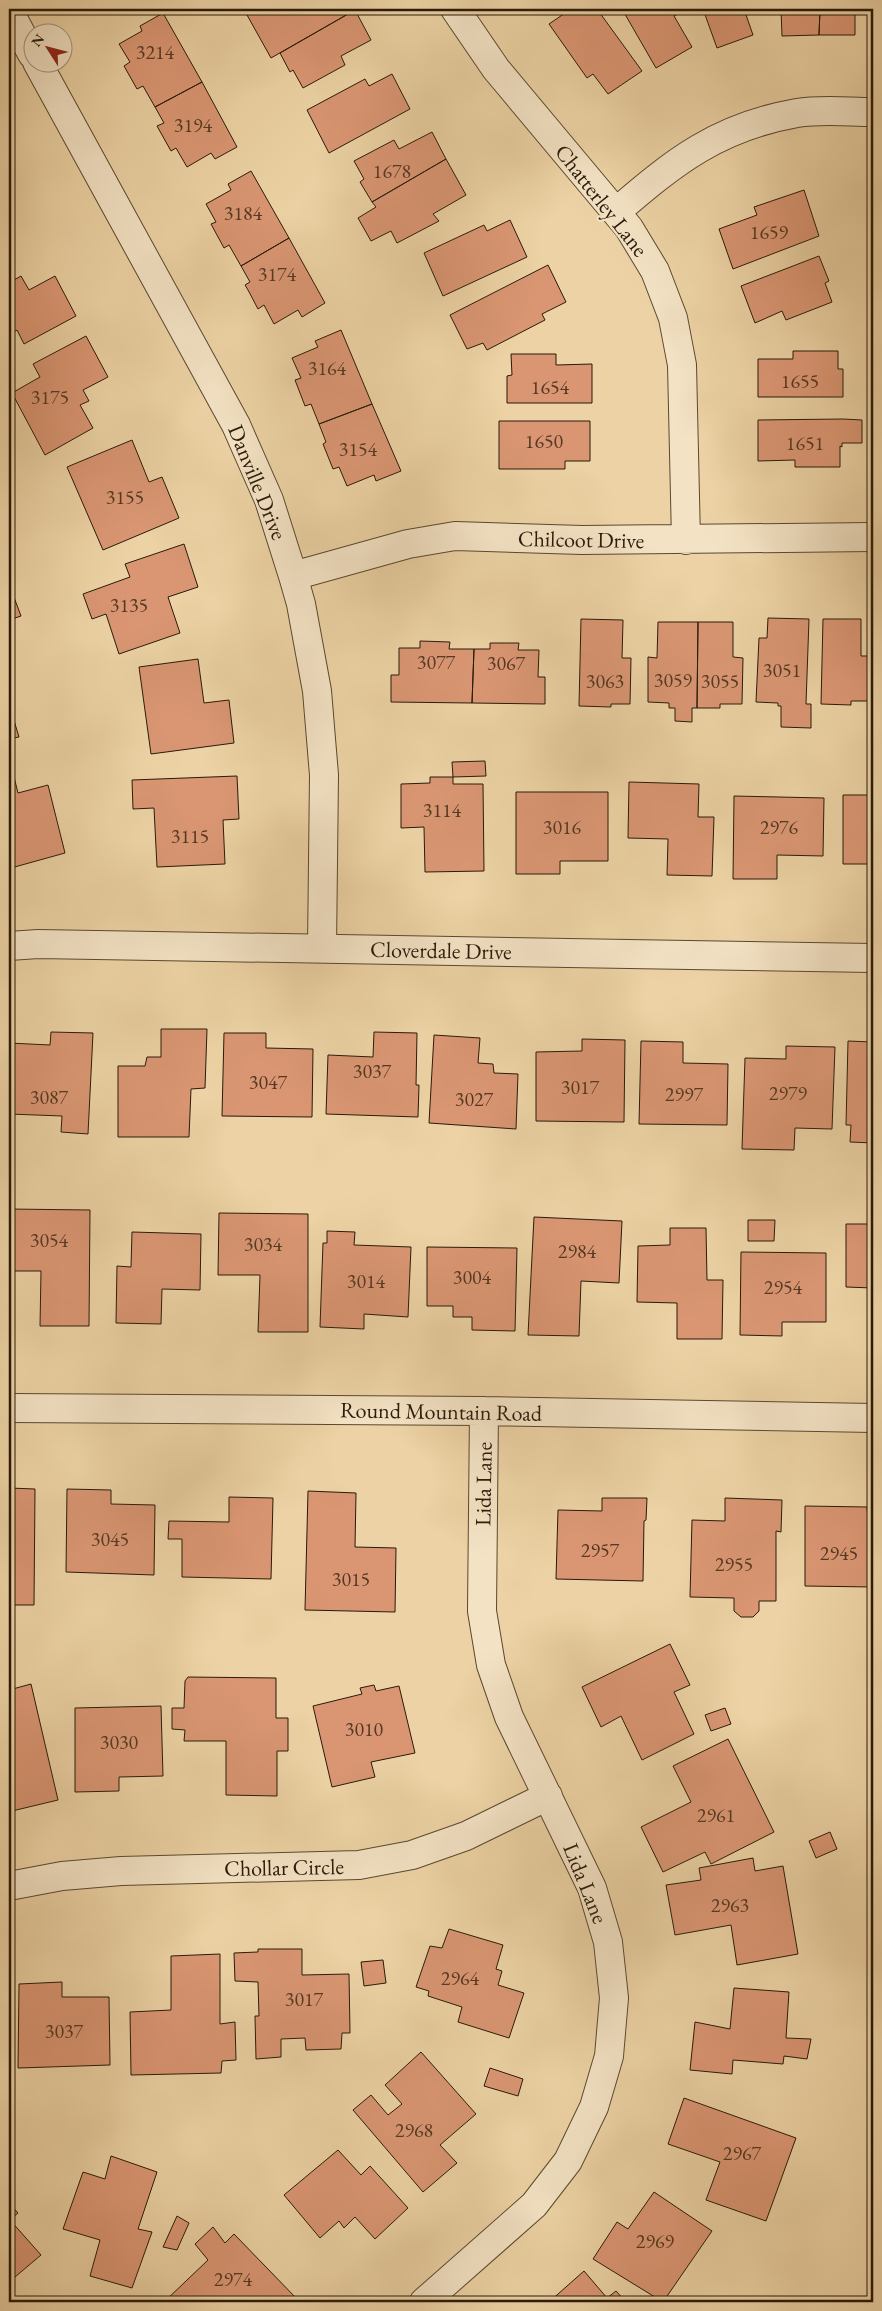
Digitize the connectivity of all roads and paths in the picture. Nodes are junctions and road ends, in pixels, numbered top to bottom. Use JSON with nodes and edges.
{"nodes":[{"id":1,"x":456,"y":9,"type":"edge"},
{"id":2,"x":9,"y":11,"type":"edge"},
{"id":3,"x":22,"y":35,"type":"edge"},
{"id":4,"x":42,"y":72,"type":"edge"},
{"id":5,"x":873,"y":112,"type":"edge"},
{"id":6,"x":616,"y":212,"type":"junction"},
{"id":7,"x":873,"y":537,"type":"edge"},
{"id":8,"x":686,"y":540,"type":"junction"},
{"id":9,"x":293,"y":576,"type":"junction"},
{"id":10,"x":9,"y":946,"type":"edge"},
{"id":11,"x":322,"y":948,"type":"junction"},
{"id":12,"x":873,"y":958,"type":"edge"},
{"id":13,"x":9,"y":1408,"type":"edge"},
{"id":14,"x":484,"y":1411,"type":"junction"},
{"id":15,"x":873,"y":1418,"type":"edge"},
{"id":16,"x":548,"y":1796,"type":"junction"},
{"id":17,"x":9,"y":1886,"type":"edge"},
{"id":18,"x":424,"y":2302,"type":"edge"}],
"edges":[{"from":1,"to":6,"type":"street","name":"Chatterley Lane"},
{"from":2,"to":3,"type":"street"},
{"from":4,"to":9,"type":"street","name":"Danville Drive"},
{"from":5,"to":6,"type":"street"},
{"from":6,"to":8,"type":"street","name":"Chatterley Lane"},
{"from":7,"to":8,"type":"street","name":"Chilcoot Drive"},
{"from":8,"to":9,"type":"street","name":"Chilcoot Drive"},
{"from":9,"to":11,"type":"street","name":"Danville Drive"},
{"from":10,"to":11,"type":"street","name":"Cloverdale Drive"},
{"from":11,"to":12,"type":"street","name":"Cloverdale Drive"},
{"from":13,"to":14,"type":"street","name":"Round Mountain Road"},
{"from":14,"to":15,"type":"street","name":"Round Mountain Road"},
{"from":14,"to":16,"type":"street","name":"Lida Lane"},
{"from":16,"to":17,"type":"street","name":"Chollar Circle"},
{"from":16,"to":18,"type":"street","name":"Lida Lane"}]}
